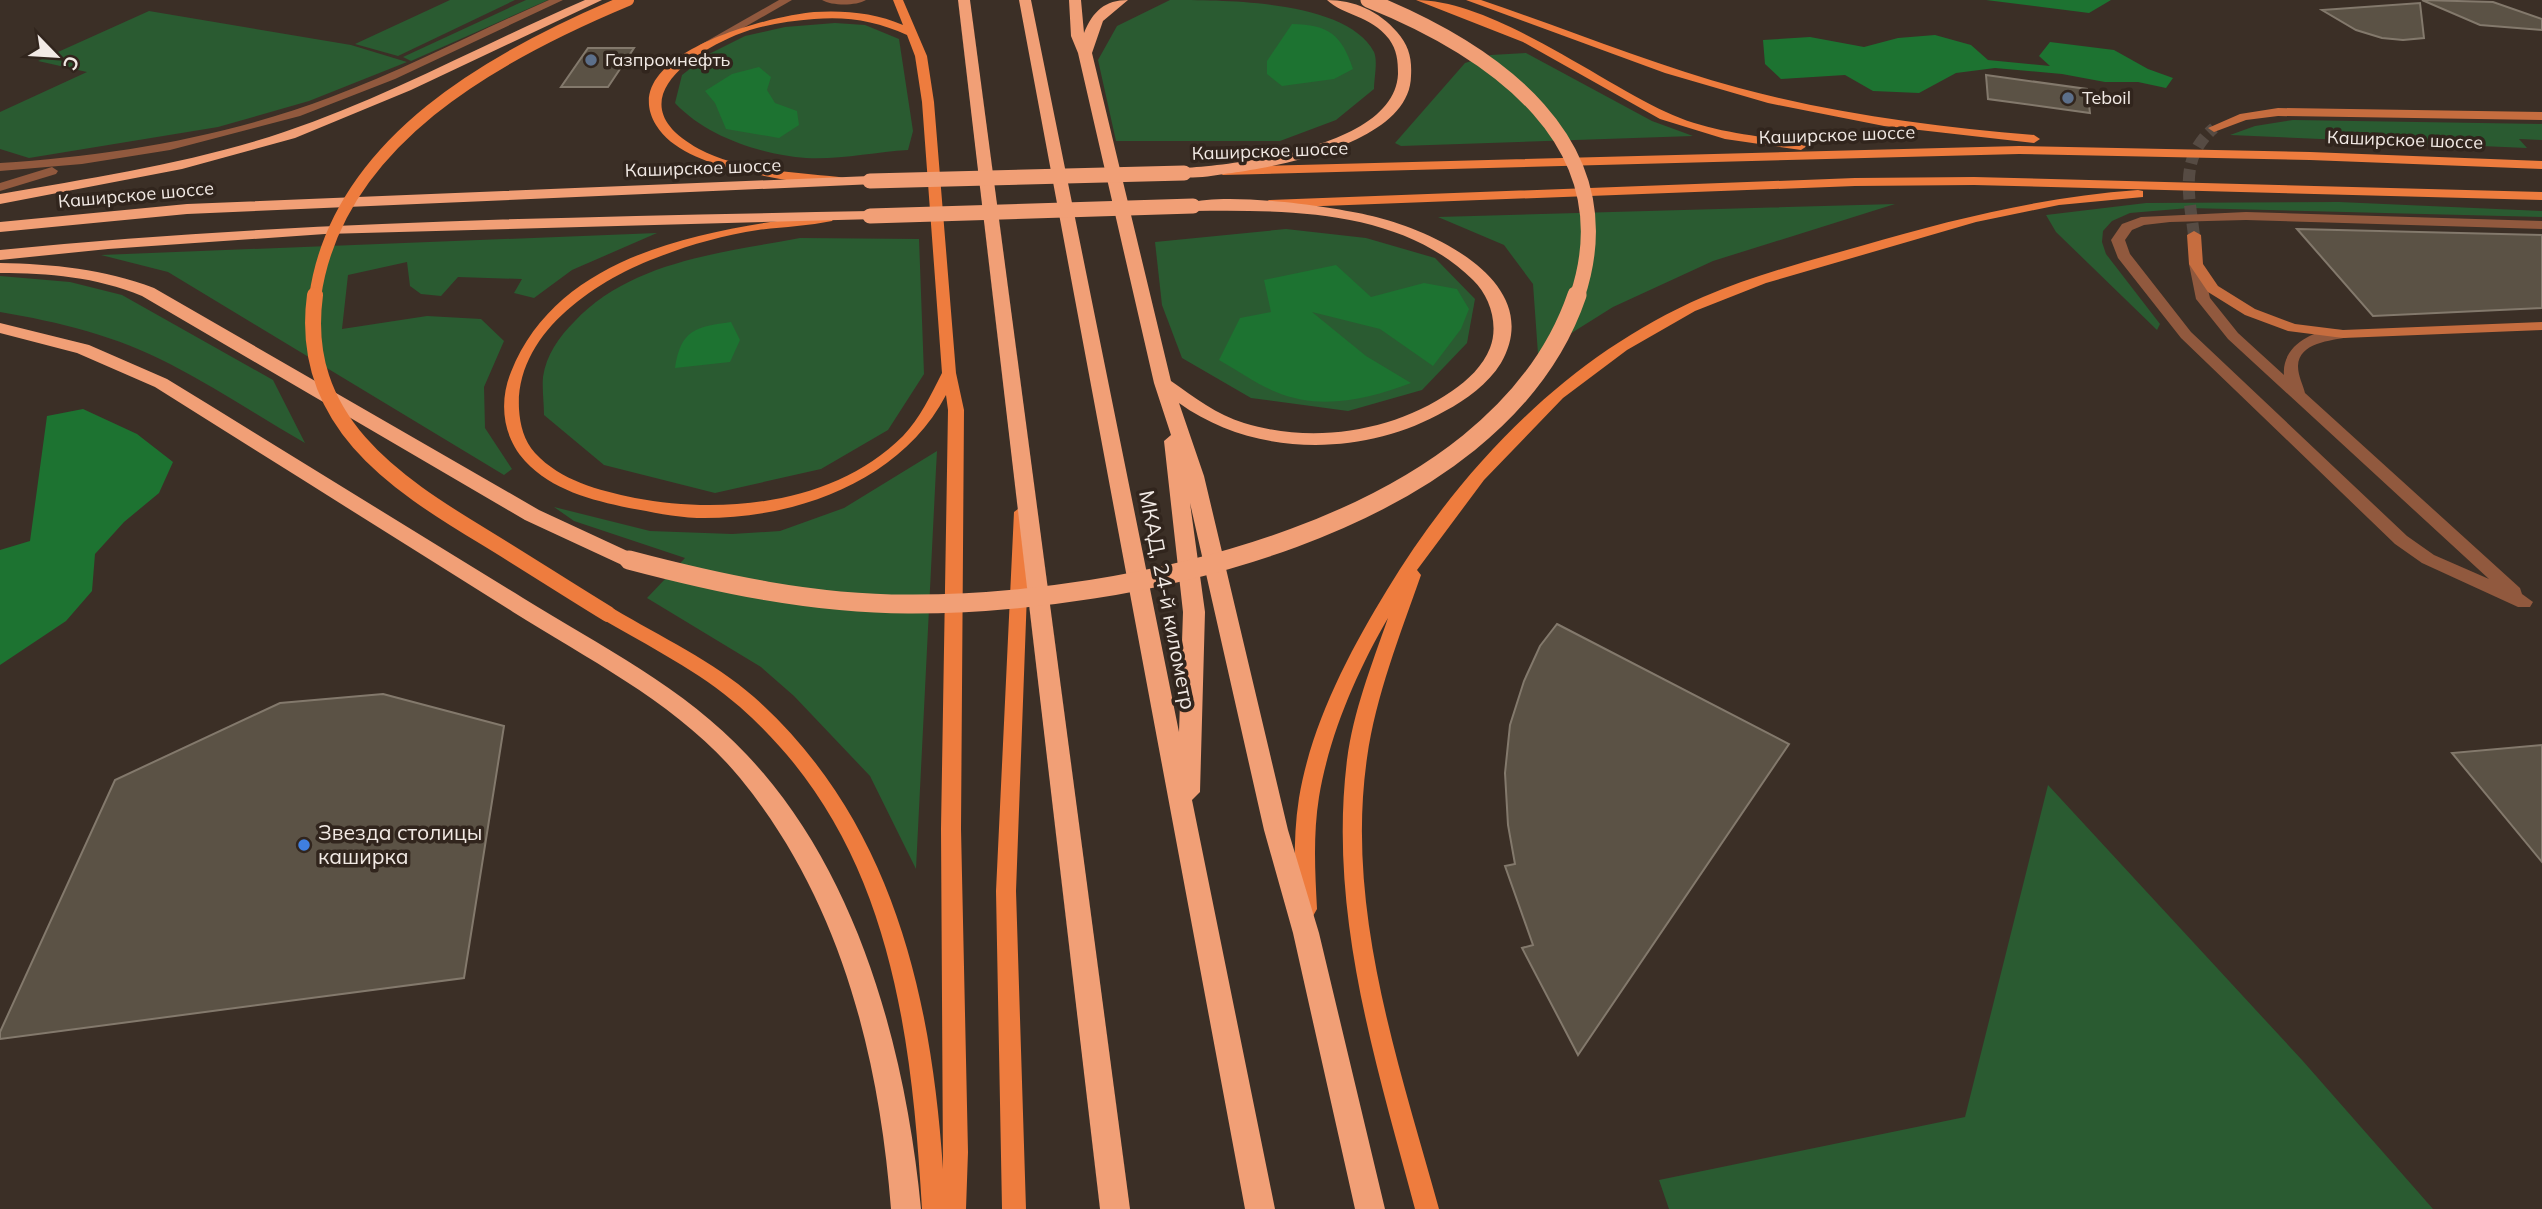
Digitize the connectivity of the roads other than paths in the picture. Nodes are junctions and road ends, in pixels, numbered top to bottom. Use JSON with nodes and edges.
{"nodes":[{"id":1,"x":558,"y":0,"type":"edge"},
{"id":2,"x":596,"y":0,"type":"edge"},
{"id":3,"x":628,"y":0,"type":"edge"},
{"id":4,"x":787,"y":0,"type":"edge"},
{"id":5,"x":827,"y":0,"type":"edge"},
{"id":6,"x":861,"y":0,"type":"edge"},
{"id":7,"x":898,"y":0,"type":"edge"},
{"id":8,"x":964,"y":0,"type":"edge"},
{"id":9,"x":1025,"y":0,"type":"edge"},
{"id":10,"x":1075,"y":0,"type":"edge"},
{"id":11,"x":1122,"y":0,"type":"edge"},
{"id":12,"x":1333,"y":0,"type":"edge"},
{"id":13,"x":1368,"y":0,"type":"edge"},
{"id":14,"x":1422,"y":0,"type":"edge"},
{"id":15,"x":1471,"y":0,"type":"edge"},
{"id":16,"x":914,"y":34,"type":"junction"},
{"id":17,"x":706,"y":45,"type":"junction"},
{"id":18,"x":1085,"y":53,"type":"junction"},
{"id":19,"x":2542,"y":116,"type":"edge"},
{"id":20,"x":335,"y":118,"type":"junction"},
{"id":21,"x":2214,"y":128,"type":"tunnel mouth"},
{"id":22,"x":200,"y":138,"type":"junction"},
{"id":23,"x":1888,"y":153,"type":"junction"},
{"id":24,"x":2184,"y":153,"type":"junction"},
{"id":25,"x":98,"y":156,"type":"junction"},
{"id":26,"x":2542,"y":165,"type":"edge"},
{"id":27,"x":0,"y":167,"type":"edge"},
{"id":28,"x":1220,"y":171,"type":"junction"},
{"id":29,"x":850,"y":182,"type":"junction"},
{"id":30,"x":0,"y":187,"type":"edge"},
{"id":31,"x":2214,"y":187,"type":"junction"},
{"id":32,"x":2542,"y":196,"type":"edge"},
{"id":33,"x":0,"y":199,"type":"edge"},
{"id":34,"x":1216,"y":206,"type":"junction"},
{"id":35,"x":832,"y":217,"type":"junction"},
{"id":36,"x":2542,"y":225,"type":"edge"},
{"id":37,"x":0,"y":227,"type":"edge"},
{"id":38,"x":2194,"y":235,"type":"tunnel mouth"},
{"id":39,"x":0,"y":255,"type":"edge"},
{"id":40,"x":2196,"y":264,"type":"junction"},
{"id":41,"x":0,"y":268,"type":"edge"},
{"id":42,"x":2542,"y":326,"type":"edge"},
{"id":43,"x":0,"y":328,"type":"edge"},
{"id":44,"x":2343,"y":334,"type":"junction"},
{"id":45,"x":949,"y":373,"type":"junction"},
{"id":46,"x":1163,"y":383,"type":"junction"},
{"id":47,"x":2302,"y":399,"type":"junction"},
{"id":48,"x":1171,"y":414,"type":"junction"},
{"id":49,"x":1023,"y":477,"type":"junction"},
{"id":50,"x":1419,"y":556,"type":"junction"},
{"id":51,"x":1187,"y":829,"type":"junction"},
{"id":52,"x":1306,"y":933,"type":"junction"},
{"id":53,"x":906,"y":1209,"type":"edge"},
{"id":54,"x":934,"y":1209,"type":"edge"},
{"id":55,"x":954,"y":1209,"type":"edge"},
{"id":56,"x":1014,"y":1209,"type":"edge"},
{"id":57,"x":1115,"y":1209,"type":"edge"},
{"id":58,"x":1260,"y":1209,"type":"edge"},
{"id":59,"x":1370,"y":1209,"type":"edge"},
{"id":60,"x":1427,"y":1209,"type":"edge"}],
"edges":[{"from":1,"to":22,"type":"street"},
{"from":2,"to":20,"type":"highway"},
{"from":3,"to":54,"type":"main road","bridge":true},
{"from":4,"to":17,"type":"street"},
{"from":5,"to":6,"type":"street"},
{"from":7,"to":16,"type":"main road"},
{"from":8,"to":49,"type":"highway"},
{"from":9,"to":51,"type":"highway","name":"МКАД, 24-й километр"},
{"from":10,"to":18,"type":"highway"},
{"from":11,"to":18,"type":"highway"},
{"from":12,"to":28,"type":"highway"},
{"from":13,"to":41,"type":"highway","bridge":true},
{"from":14,"to":23,"type":"main road"},
{"from":15,"to":24,"type":"main road"},
{"from":16,"to":17,"type":"main road"},
{"from":16,"to":45,"type":"main road"},
{"from":17,"to":29,"type":"main road"},
{"from":18,"to":46,"type":"highway"},
{"from":19,"to":21,"type":"main road"},
{"from":20,"to":22,"type":"street"},
{"from":20,"to":33,"type":"highway"},
{"from":22,"to":25,"type":"street"},
{"from":23,"to":24,"type":"main road","name":"Каширское шоссе"},
{"from":23,"to":28,"type":"main road","name":"Каширское шоссе"},
{"from":24,"to":26,"type":"main road","name":"Каширское шоссе"},
{"from":25,"to":27,"type":"street"},
{"from":25,"to":30,"type":"street"},
{"from":28,"to":29,"type":"highway","name":"Каширское шоссе","bridge":true},
{"from":29,"to":37,"type":"highway","name":"Каширское шоссе"},
{"from":31,"to":32,"type":"main road"},
{"from":31,"to":34,"type":"main road"},
{"from":31,"to":50,"type":"main road"},
{"from":34,"to":35,"type":"highway","bridge":true},
{"from":34,"to":46,"type":"highway"},
{"from":35,"to":39,"type":"highway"},
{"from":35,"to":45,"type":"main road"},
{"from":36,"to":47,"type":"street"},
{"from":38,"to":40,"type":"main road"},
{"from":40,"to":44,"type":"main road"},
{"from":40,"to":47,"type":"street"},
{"from":42,"to":44,"type":"main road"},
{"from":43,"to":53,"type":"highway"},
{"from":44,"to":47,"type":"street"},
{"from":45,"to":55,"type":"main road"},
{"from":46,"to":48,"type":"highway"},
{"from":48,"to":51,"type":"highway"},
{"from":48,"to":52,"type":"highway"},
{"from":49,"to":56,"type":"main road"},
{"from":49,"to":57,"type":"highway"},
{"from":50,"to":52,"type":"main road"},
{"from":50,"to":60,"type":"main road"},
{"from":51,"to":58,"type":"highway","name":"МКАД, 24-й километр"},
{"from":52,"to":59,"type":"highway"}]}
